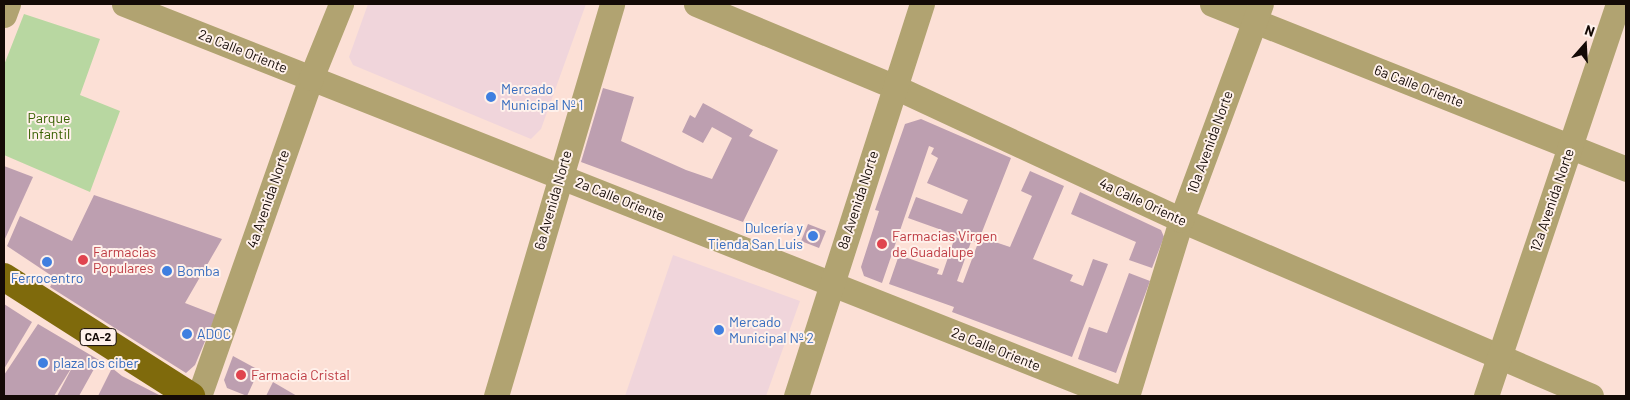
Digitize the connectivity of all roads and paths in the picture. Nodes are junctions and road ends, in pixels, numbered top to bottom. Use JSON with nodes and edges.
{"nodes":[{"id":1,"x":8,"y":4,"type":"edge"},
{"id":2,"x":124,"y":4,"type":"edge"},
{"id":3,"x":341,"y":4,"type":"edge"},
{"id":4,"x":612,"y":4,"type":"edge"},
{"id":5,"x":696,"y":4,"type":"edge"},
{"id":6,"x":922,"y":4,"type":"edge"},
{"id":7,"x":1212,"y":4,"type":"edge"},
{"id":8,"x":1618,"y":4,"type":"edge"},
{"id":9,"x":1622,"y":4,"type":"edge"},
{"id":10,"x":1626,"y":6,"type":"edge"},
{"id":11,"x":1257,"y":13,"type":"edge"},
{"id":12,"x":4,"y":14,"type":"edge"},
{"id":13,"x":311,"y":78,"type":"junction"},
{"id":14,"x":895,"y":87,"type":"junction"},
{"id":15,"x":1570,"y":146,"type":"junction"},
{"id":16,"x":1626,"y":169,"type":"edge"},
{"id":17,"x":560,"y":174,"type":"junction"},
{"id":18,"x":1181,"y":220,"type":"junction"},
{"id":19,"x":4,"y":277,"type":"edge"},
{"id":20,"x":831,"y":284,"type":"junction"},
{"id":21,"x":1499,"y":358,"type":"junction"},
{"id":22,"x":191,"y":396,"type":"edge"},
{"id":23,"x":199,"y":396,"type":"edge"},
{"id":24,"x":496,"y":396,"type":"edge"},
{"id":25,"x":796,"y":396,"type":"edge"},
{"id":26,"x":1115,"y":396,"type":"edge"},
{"id":27,"x":1127,"y":396,"type":"edge"},
{"id":28,"x":1486,"y":396,"type":"edge"},
{"id":29,"x":1591,"y":396,"type":"edge"}],
"edges":[{"from":1,"to":12,"type":"street"},
{"from":2,"to":13,"type":"street","name":"2a Calle Oriente"},
{"from":3,"to":13,"type":"street","name":"4a Avenida Norte"},
{"from":4,"to":17,"type":"street","name":"6a Avenida Norte"},
{"from":5,"to":14,"type":"street","name":"4a Calle Oriente"},
{"from":6,"to":14,"type":"street","name":"8a Avenida Norte"},
{"from":7,"to":11,"type":"street","name":"6a Calle Oriente"},
{"from":8,"to":15,"type":"street","name":"12a Avenida Norte"},
{"from":9,"to":10,"type":"street"},
{"from":11,"to":15,"type":"street","name":"6a Calle Oriente"},
{"from":11,"to":18,"type":"street","name":"10a Avenida Norte"},
{"from":13,"to":17,"type":"street","name":"2a Calle Oriente"},
{"from":13,"to":23,"type":"street","name":"4a Avenida Norte"},
{"from":14,"to":18,"type":"street","name":"4a Calle Oriente"},
{"from":14,"to":20,"type":"street","name":"8a Avenida Norte"},
{"from":15,"to":16,"type":"street","name":"6a Calle Oriente"},
{"from":15,"to":21,"type":"street","name":"12a Avenida Norte"},
{"from":17,"to":20,"type":"street","name":"2a Calle Oriente"},
{"from":17,"to":24,"type":"street","name":"6a Avenida Norte"},
{"from":18,"to":21,"type":"street","name":"4a Calle Oriente"},
{"from":18,"to":27,"type":"street","name":"10a Avenida Norte"},
{"from":19,"to":22,"type":"main road","number":"CA-2"},
{"from":20,"to":25,"type":"street","name":"8a Avenida Norte"},
{"from":20,"to":26,"type":"street","name":"2a Calle Oriente"},
{"from":21,"to":28,"type":"street","name":"12a Avenida Norte"},
{"from":21,"to":29,"type":"street","name":"4a Calle Oriente"}]}
